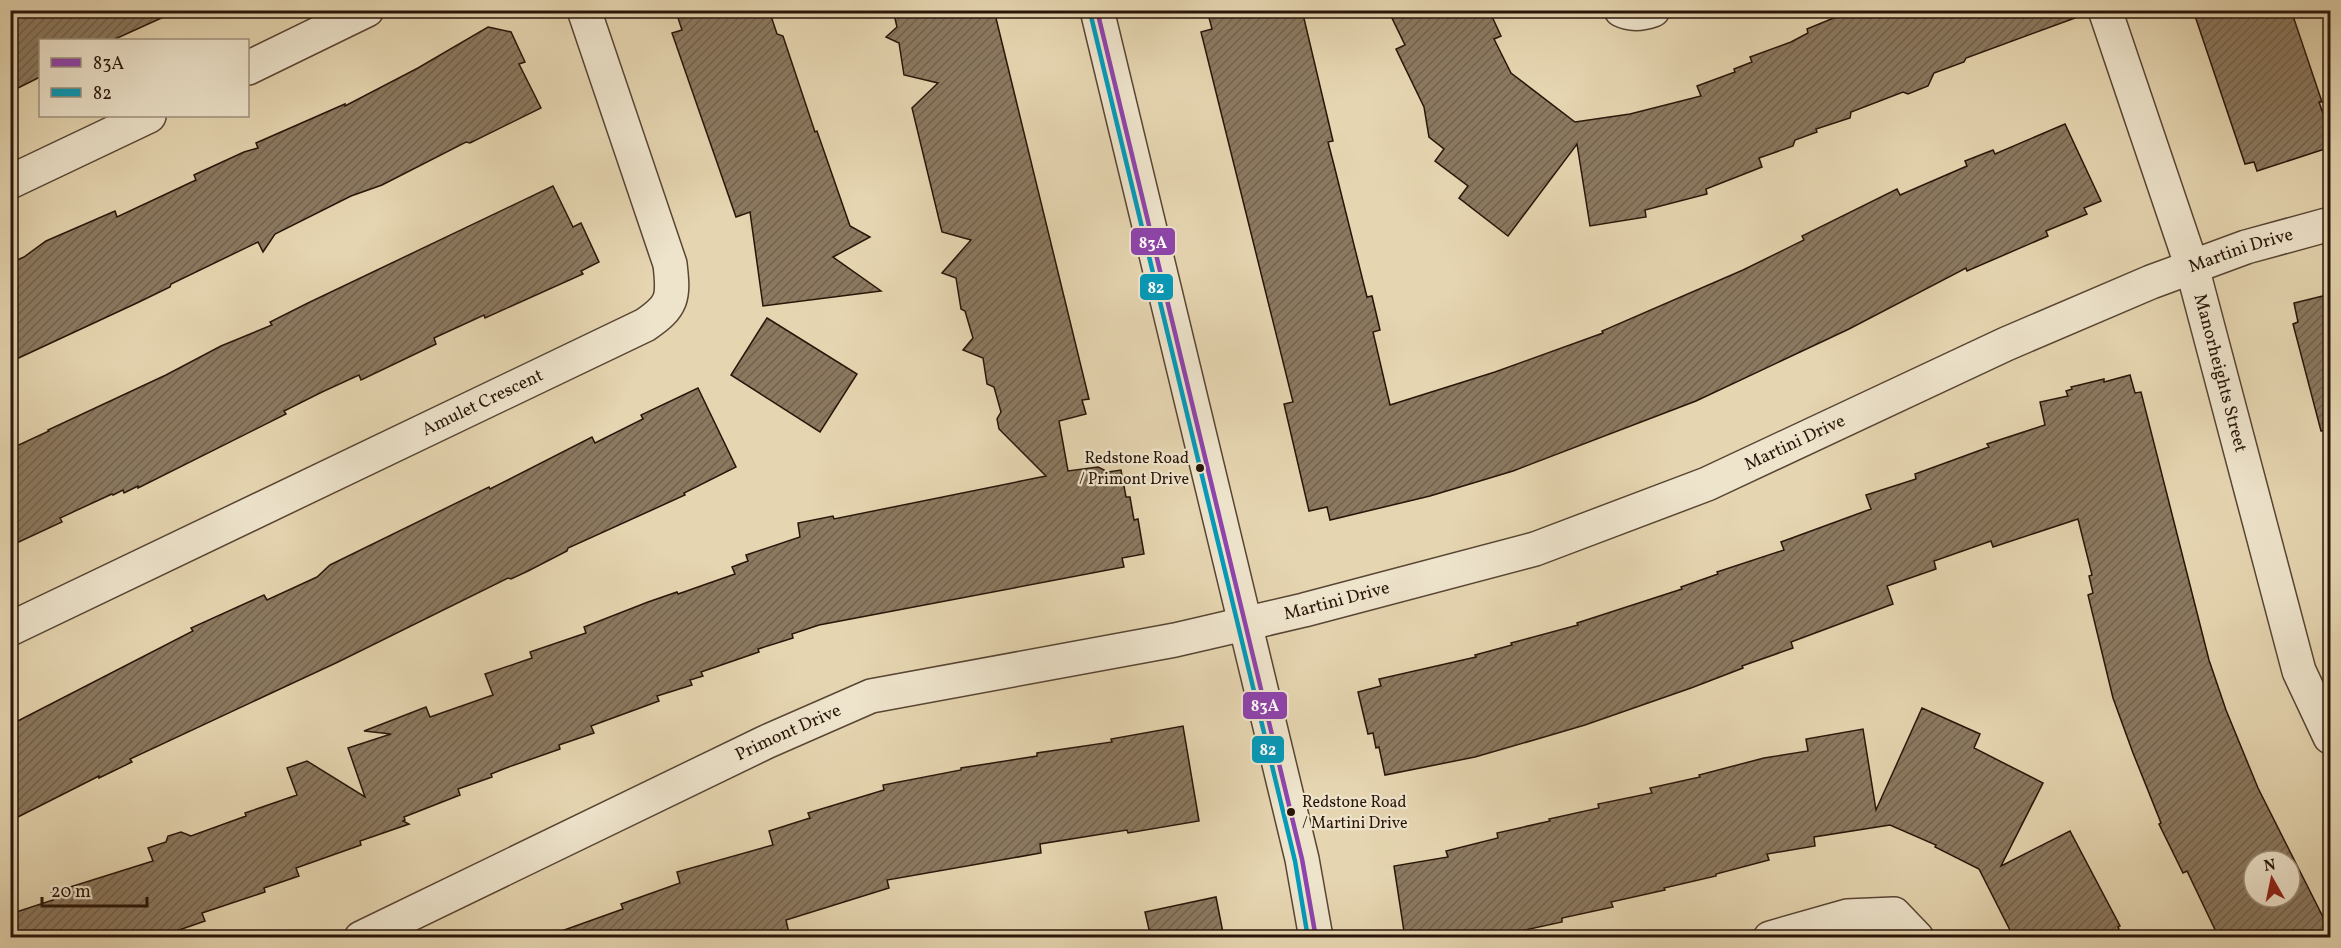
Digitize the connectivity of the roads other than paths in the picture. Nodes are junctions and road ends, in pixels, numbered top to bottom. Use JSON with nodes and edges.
{"nodes":[{"id":1,"x":367,"y":10,"type":"edge"},
{"id":2,"x":584,"y":10,"type":"edge"},
{"id":3,"x":1097,"y":10,"type":"edge"},
{"id":4,"x":1621,"y":10,"type":"edge"},
{"id":5,"x":1653,"y":10,"type":"edge"},
{"id":6,"x":2105,"y":10,"type":"edge"},
{"id":7,"x":249,"y":68,"type":"edge"},
{"id":8,"x":147,"y":117,"type":"edge"},
{"id":9,"x":10,"y":182,"type":"edge"},
{"id":10,"x":2331,"y":224,"type":"edge"},
{"id":11,"x":2193,"y":267,"type":"junction"},
{"id":12,"x":1246,"y":623,"type":"junction"},
{"id":13,"x":10,"y":629,"type":"edge"},
{"id":14,"x":2331,"y":736,"type":"edge"},
{"id":15,"x":361,"y":938,"type":"edge"},
{"id":16,"x":1316,"y":938,"type":"edge"},
{"id":17,"x":1770,"y":938,"type":"edge"},
{"id":18,"x":1917,"y":938,"type":"edge"}],
"edges":[{"from":1,"to":7,"type":"street"},
{"from":2,"to":13,"type":"street","name":"Amulet Crescent"},
{"from":3,"to":12,"type":"street"},
{"from":4,"to":5,"type":"street"},
{"from":6,"to":11,"type":"street","name":"Manorheights Street"},
{"from":8,"to":9,"type":"street"},
{"from":10,"to":11,"type":"street","name":"Martini Drive"},
{"from":11,"to":12,"type":"street","name":"Martini Drive"},
{"from":11,"to":14,"type":"street","name":"Manorheights Street"},
{"from":12,"to":15,"type":"street","name":"Primont Drive"},
{"from":12,"to":16,"type":"street"},
{"from":17,"to":18,"type":"street"}]}
